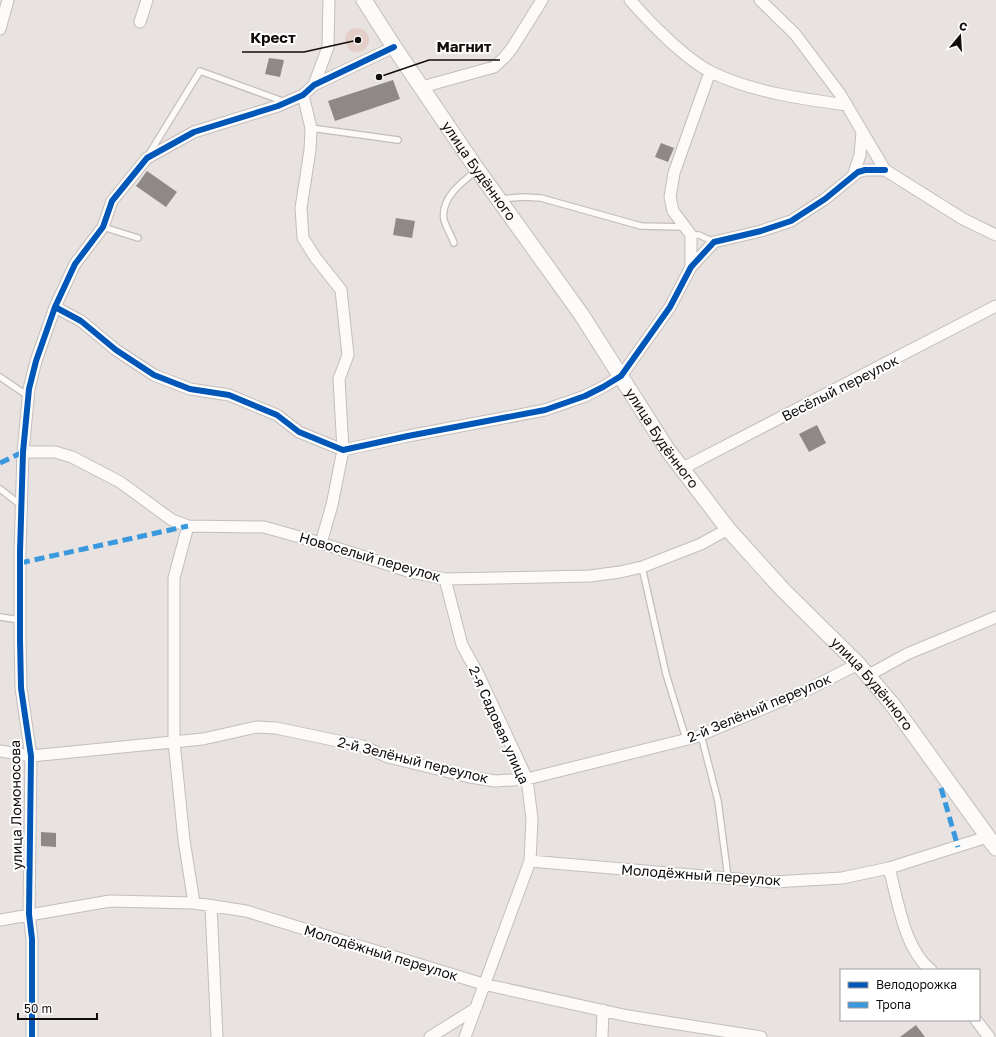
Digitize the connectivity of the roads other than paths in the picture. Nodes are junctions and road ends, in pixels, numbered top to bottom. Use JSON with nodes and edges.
{"nodes":[{"id":1,"x":8,"y":0,"type":"edge"},
{"id":2,"x":147,"y":0,"type":"edge"},
{"id":3,"x":329,"y":0,"type":"edge"},
{"id":4,"x":364,"y":0,"type":"edge"},
{"id":5,"x":542,"y":0,"type":"edge"},
{"id":6,"x":630,"y":0,"type":"edge"},
{"id":7,"x":760,"y":0,"type":"edge"},
{"id":8,"x":140,"y":22,"type":"dead end"},
{"id":9,"x":0,"y":29,"type":"edge"},
{"id":10,"x":394,"y":47,"type":"junction"},
{"id":11,"x":710,"y":72,"type":"junction"},
{"id":12,"x":314,"y":85,"type":"junction"},
{"id":13,"x":422,"y":87,"type":"junction"},
{"id":14,"x":303,"y":95,"type":"junction"},
{"id":15,"x":286,"y":102,"type":"junction"},
{"id":16,"x":847,"y":105,"type":"junction"},
{"id":17,"x":311,"y":128,"type":"junction"},
{"id":18,"x":862,"y":132,"type":"junction"},
{"id":19,"x":398,"y":140,"type":"dead end"},
{"id":20,"x":147,"y":158,"type":"junction"},
{"id":21,"x":477,"y":170,"type":"junction"},
{"id":22,"x":885,"y":170,"type":"junction"},
{"id":23,"x":853,"y":176,"type":"junction"},
{"id":24,"x":499,"y":200,"type":"junction"},
{"id":25,"x":103,"y":227,"type":"junction"},
{"id":26,"x":688,"y":231,"type":"junction"},
{"id":27,"x":996,"y":235,"type":"edge"},
{"id":28,"x":138,"y":238,"type":"dead end"},
{"id":29,"x":714,"y":242,"type":"junction"},
{"id":30,"x":454,"y":243,"type":"dead end"},
{"id":31,"x":691,"y":267,"type":"junction"},
{"id":32,"x":996,"y":306,"type":"edge"},
{"id":33,"x":54,"y":307,"type":"junction"},
{"id":34,"x":621,"y":376,"type":"junction"},
{"id":35,"x":0,"y":377,"type":"edge"},
{"id":36,"x":29,"y":397,"type":"junction"},
{"id":37,"x":342,"y":450,"type":"junction"},
{"id":38,"x":24,"y":452,"type":"junction"},
{"id":39,"x":683,"y":468,"type":"junction"},
{"id":40,"x":0,"y":489,"type":"edge"},
{"id":41,"x":22,"y":506,"type":"junction"},
{"id":42,"x":188,"y":526,"type":"junction"},
{"id":43,"x":728,"y":529,"type":"junction"},
{"id":44,"x":321,"y":543,"type":"junction"},
{"id":45,"x":642,"y":567,"type":"junction"},
{"id":46,"x":445,"y":579,"type":"junction"},
{"id":47,"x":0,"y":617,"type":"edge"},
{"id":48,"x":996,"y":617,"type":"edge"},
{"id":49,"x":21,"y":620,"type":"junction"},
{"id":50,"x":858,"y":664,"type":"junction"},
{"id":51,"x":867,"y":676,"type":"junction"},
{"id":52,"x":701,"y":735,"type":"junction"},
{"id":53,"x":686,"y":739,"type":"junction"},
{"id":54,"x":174,"y":742,"type":"junction"},
{"id":55,"x":0,"y":751,"type":"edge"},
{"id":56,"x":30,"y":756,"type":"junction"},
{"id":57,"x":527,"y":779,"type":"junction"},
{"id":58,"x":992,"y":843,"type":"edge"},
{"id":59,"x":530,"y":861,"type":"junction"},
{"id":60,"x":889,"y":868,"type":"junction"},
{"id":61,"x":728,"y":878,"type":"junction"},
{"id":62,"x":194,"y":903,"type":"junction"},
{"id":63,"x":211,"y":906,"type":"junction"},
{"id":64,"x":29,"y":914,"type":"junction"},
{"id":65,"x":0,"y":920,"type":"edge"},
{"id":66,"x":930,"y":969,"type":"edge"},
{"id":67,"x":483,"y":984,"type":"junction"},
{"id":68,"x":475,"y":1009,"type":"junction"},
{"id":69,"x":603,"y":1010,"type":"junction"},
{"id":70,"x":977,"y":1021,"type":"edge"},
{"id":71,"x":32,"y":1037,"type":"edge"},
{"id":72,"x":217,"y":1037,"type":"edge"},
{"id":73,"x":430,"y":1037,"type":"edge"},
{"id":74,"x":465,"y":1037,"type":"edge"},
{"id":75,"x":602,"y":1037,"type":"edge"},
{"id":76,"x":761,"y":1037,"type":"edge"},
{"id":77,"x":989,"y":1037,"type":"edge"}],
"edges":[{"from":1,"to":9,"type":"street"},
{"from":2,"to":8,"type":"street"},
{"from":3,"to":12,"type":"street"},
{"from":4,"to":10,"type":"main road","name":"улица Будённого"},
{"from":5,"to":13,"type":"street"},
{"from":6,"to":11,"type":"street"},
{"from":7,"to":16,"type":"street"},
{"from":10,"to":12,"type":"street","name":"улица Ломоносова"},
{"from":10,"to":13,"type":"main road","name":"улица Будённого"},
{"from":11,"to":16,"type":"street"},
{"from":11,"to":26,"type":"street"},
{"from":12,"to":14,"type":"street","name":"улица Ломоносова"},
{"from":13,"to":21,"type":"main road","name":"улица Будённого"},
{"from":14,"to":15,"type":"street","name":"улица Ломоносова"},
{"from":14,"to":17,"type":"street"},
{"from":15,"to":20,"type":"street","name":"улица Ломоносова"},
{"from":15,"to":20,"type":"lane"},
{"from":16,"to":18,"type":"street"},
{"from":17,"to":19,"type":"lane"},
{"from":17,"to":37,"type":"street"},
{"from":18,"to":22,"type":"street"},
{"from":18,"to":23,"type":"street"},
{"from":20,"to":25,"type":"street","name":"улица Ломоносова"},
{"from":21,"to":24,"type":"main road","name":"улица Будённого"},
{"from":21,"to":30,"type":"lane"},
{"from":22,"to":23,"type":"street"},
{"from":22,"to":27,"type":"street"},
{"from":23,"to":29,"type":"street"},
{"from":24,"to":26,"type":"lane"},
{"from":24,"to":34,"type":"main road","name":"улица Будённого"},
{"from":25,"to":28,"type":"lane"},
{"from":25,"to":33,"type":"street","name":"улица Ломоносова"},
{"from":26,"to":29,"type":"lane"},
{"from":26,"to":31,"type":"street"},
{"from":29,"to":31,"type":"street"},
{"from":31,"to":34,"type":"street"},
{"from":32,"to":39,"type":"street","name":"Весёлый переулок"},
{"from":33,"to":36,"type":"street","name":"улица Ломоносова"},
{"from":33,"to":37,"type":"street"},
{"from":34,"to":37,"type":"street"},
{"from":34,"to":39,"type":"main road","name":"улица Будённого"},
{"from":35,"to":36,"type":"lane"},
{"from":36,"to":38,"type":"street","name":"улица Ломоносова"},
{"from":37,"to":44,"type":"street"},
{"from":38,"to":41,"type":"street","name":"улица Ломоносова"},
{"from":38,"to":42,"type":"street","name":"Новоселый переулок"},
{"from":39,"to":43,"type":"main road","name":"улица Будённого"},
{"from":40,"to":41,"type":"lane"},
{"from":41,"to":49,"type":"street","name":"улица Ломоносова"},
{"from":42,"to":44,"type":"street","name":"Новоселый переулок"},
{"from":42,"to":54,"type":"street"},
{"from":43,"to":45,"type":"street","name":"Новоселый переулок"},
{"from":43,"to":50,"type":"main road","name":"улица Будённого"},
{"from":44,"to":46,"type":"street","name":"Новоселый переулок"},
{"from":45,"to":46,"type":"street","name":"Новоселый переулок"},
{"from":45,"to":53,"type":"lane"},
{"from":46,"to":57,"type":"street","name":"2-я Садовая улица"},
{"from":47,"to":49,"type":"lane"},
{"from":48,"to":51,"type":"street"},
{"from":49,"to":56,"type":"street","name":"улица Ломоносова"},
{"from":50,"to":51,"type":"main road","name":"улица Будённого"},
{"from":50,"to":52,"type":"street","name":"2-й Зелёный переулок"},
{"from":51,"to":58,"type":"main road","name":"улица Будённого"},
{"from":52,"to":53,"type":"street","name":"2-й Зелёный переулок"},
{"from":52,"to":61,"type":"lane"},
{"from":53,"to":57,"type":"street","name":"2-й Зелёный переулок"},
{"from":54,"to":56,"type":"street","name":"2-й Зелёный переулок"},
{"from":54,"to":57,"type":"street","name":"2-й Зелёный переулок"},
{"from":54,"to":62,"type":"street"},
{"from":55,"to":56,"type":"street","name":"2-й Зелёный переулок"},
{"from":56,"to":64,"type":"street","name":"улица Ломоносова"},
{"from":57,"to":59,"type":"street","name":"2-я Садовая улица"},
{"from":58,"to":60,"type":"street","name":"Молодёжный переулок"},
{"from":59,"to":61,"type":"street","name":"Молодёжный переулок"},
{"from":59,"to":67,"type":"street","name":"2-я Садовая улица"},
{"from":60,"to":61,"type":"street","name":"Молодёжный переулок"},
{"from":60,"to":66,"type":"street"},
{"from":62,"to":63,"type":"street","name":"Молодёжный переулок"},
{"from":62,"to":64,"type":"street","name":"Молодёжный переулок"},
{"from":63,"to":67,"type":"street","name":"Молодёжный переулок"},
{"from":63,"to":72,"type":"street"},
{"from":64,"to":65,"type":"street","name":"Молодёжный переулок"},
{"from":64,"to":71,"type":"street","name":"улица Ломоносова"},
{"from":67,"to":68,"type":"street","name":"2-я Садовая улица"},
{"from":67,"to":69,"type":"street","name":"Молодёжный переулок"},
{"from":68,"to":73,"type":"street"},
{"from":68,"to":74,"type":"street","name":"2-я Садовая улица"},
{"from":69,"to":75,"type":"street"},
{"from":69,"to":76,"type":"street","name":"Молодёжный переулок"},
{"from":70,"to":77,"type":"street"}]}
